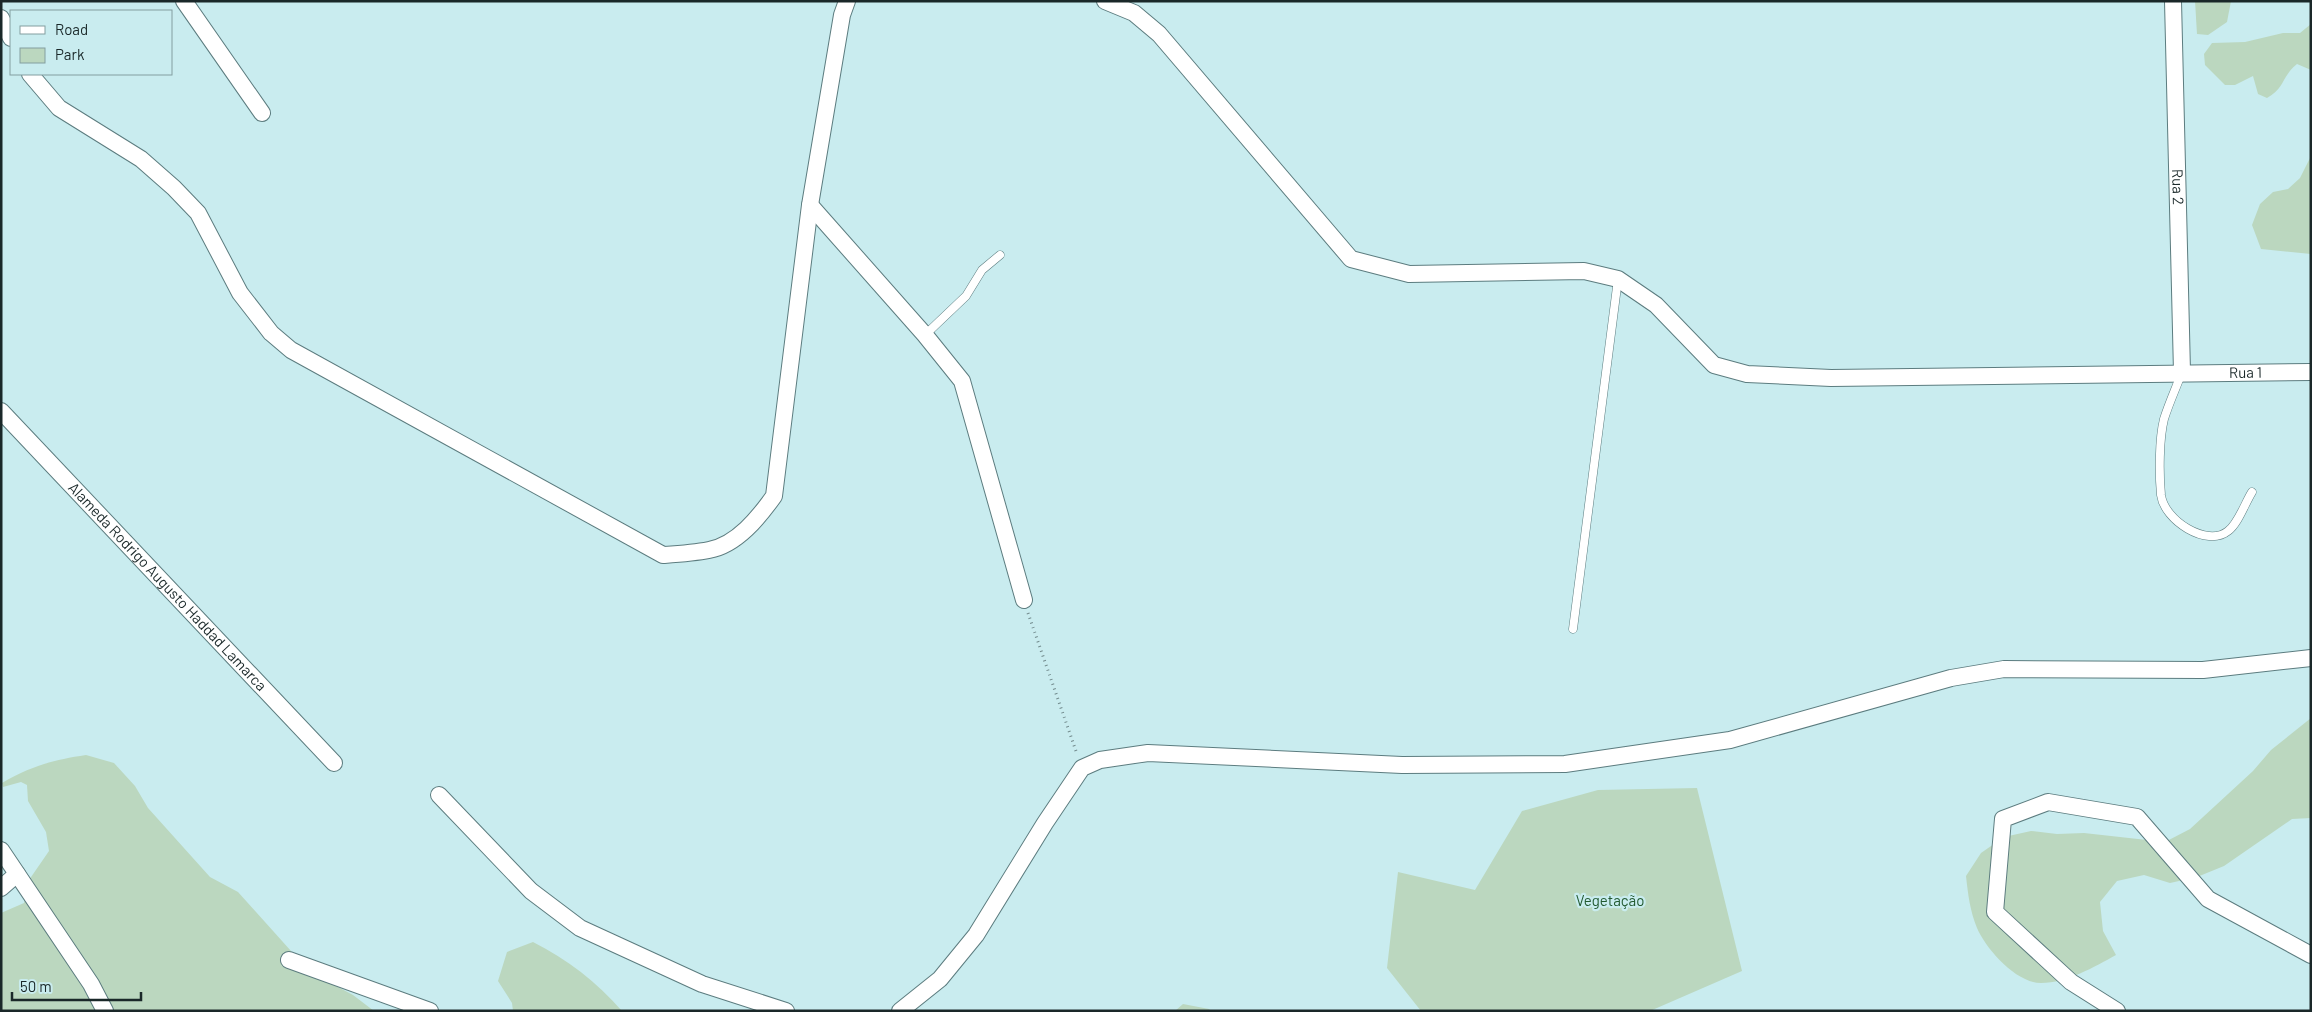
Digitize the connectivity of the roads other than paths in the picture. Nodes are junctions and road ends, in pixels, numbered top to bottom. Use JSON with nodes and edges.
{"nodes":[{"id":1,"x":184,"y":1,"type":"edge"},
{"id":2,"x":847,"y":1,"type":"edge"},
{"id":3,"x":1105,"y":1,"type":"edge"},
{"id":4,"x":2173,"y":1,"type":"edge"},
{"id":5,"x":1,"y":18,"type":"edge"},
{"id":6,"x":10,"y":36,"type":"edge"},
{"id":7,"x":31,"y":75,"type":"edge"},
{"id":8,"x":262,"y":114,"type":"dead end"},
{"id":9,"x":810,"y":205,"type":"junction"},
{"id":10,"x":1000,"y":255,"type":"dead end"},
{"id":11,"x":1618,"y":279,"type":"junction"},
{"id":12,"x":925,"y":335,"type":"junction"},
{"id":13,"x":2182,"y":372,"type":"junction"},
{"id":14,"x":2311,"y":372,"type":"edge"},
{"id":15,"x":1,"y":411,"type":"edge"},
{"id":16,"x":2252,"y":492,"type":"dead end"},
{"id":17,"x":1024,"y":600,"type":"road end"},
{"id":18,"x":1574,"y":629,"type":"dead end"},
{"id":19,"x":2311,"y":658,"type":"edge"},
{"id":20,"x":334,"y":763,"type":"dead end"},
{"id":21,"x":439,"y":795,"type":"dead end"},
{"id":22,"x":1,"y":850,"type":"edge"},
{"id":23,"x":18,"y":874,"type":"junction"},
{"id":24,"x":1,"y":888,"type":"edge"},
{"id":25,"x":2311,"y":955,"type":"edge"},
{"id":26,"x":289,"y":960,"type":"dead end"},
{"id":27,"x":106,"y":1011,"type":"edge"},
{"id":28,"x":430,"y":1011,"type":"edge"},
{"id":29,"x":786,"y":1011,"type":"edge"},
{"id":30,"x":900,"y":1011,"type":"edge"},
{"id":31,"x":2117,"y":1011,"type":"edge"}],
"edges":[{"from":1,"to":8,"type":"street"},
{"from":2,"to":9,"type":"street"},
{"from":3,"to":11,"type":"street"},
{"from":4,"to":13,"type":"street","name":"Rua 2"},
{"from":5,"to":6,"type":"street"},
{"from":7,"to":9,"type":"street"},
{"from":9,"to":12,"type":"street"},
{"from":10,"to":12,"type":"lane"},
{"from":11,"to":13,"type":"street","name":"Rua 1"},
{"from":11,"to":18,"type":"lane"},
{"from":12,"to":17,"type":"street"},
{"from":13,"to":14,"type":"street","name":"Rua 1"},
{"from":13,"to":16,"type":"lane"},
{"from":15,"to":20,"type":"street","name":"Alameda Rodrigo Augusto Haddad Lamarca"},
{"from":19,"to":30,"type":"street"},
{"from":21,"to":29,"type":"street"},
{"from":22,"to":23,"type":"street"},
{"from":23,"to":24,"type":"street"},
{"from":23,"to":27,"type":"street"},
{"from":25,"to":31,"type":"street"},
{"from":26,"to":28,"type":"street"}]}
